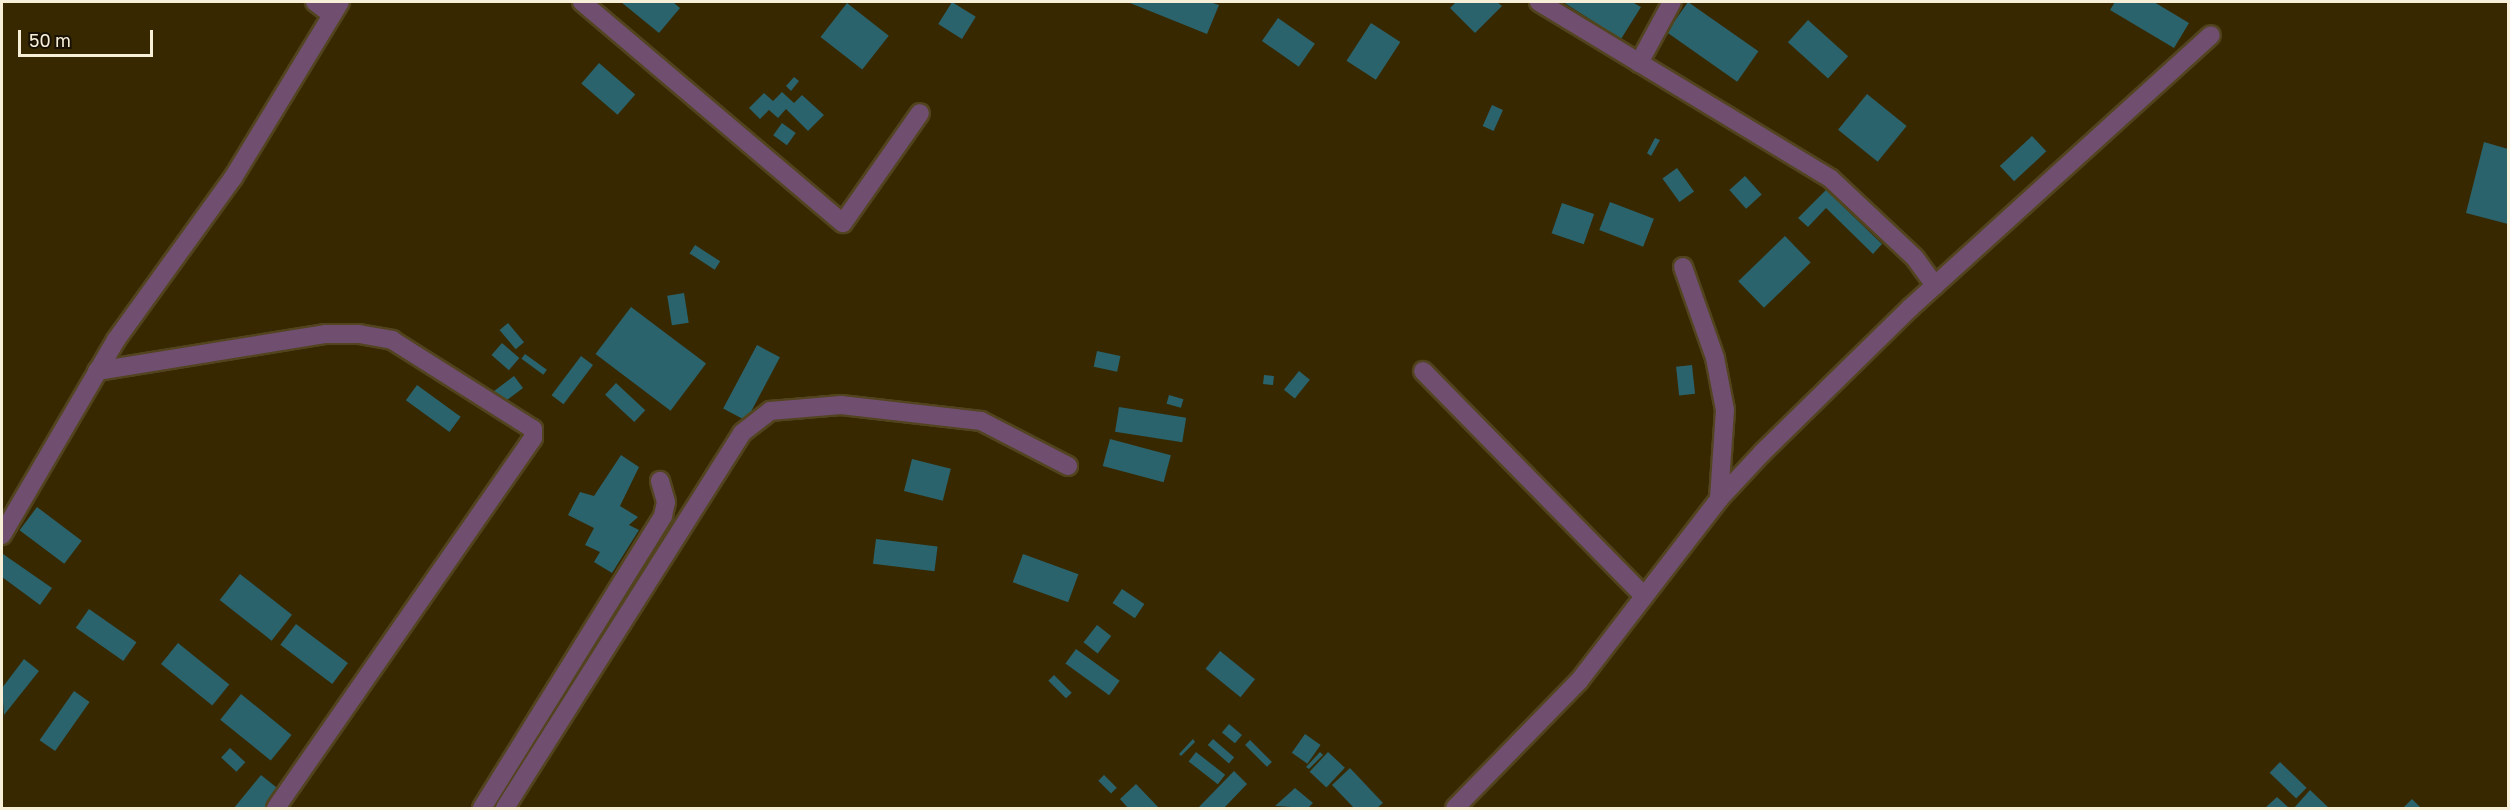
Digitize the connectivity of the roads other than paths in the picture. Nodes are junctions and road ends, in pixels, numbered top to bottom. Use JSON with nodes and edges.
{"nodes":[{"id":1,"x":315,"y":2,"type":"edge"},
{"id":2,"x":582,"y":2,"type":"edge"},
{"id":3,"x":1539,"y":2,"type":"edge"},
{"id":4,"x":1672,"y":2,"type":"edge"},
{"id":5,"x":336,"y":8,"type":"edge"},
{"id":6,"x":2211,"y":35,"type":"dead end"},
{"id":7,"x":1639,"y":63,"type":"junction"},
{"id":8,"x":920,"y":113,"type":"dead end"},
{"id":9,"x":1683,"y":267,"type":"dead end"},
{"id":10,"x":1935,"y":286,"type":"junction"},
{"id":11,"x":97,"y":371,"type":"junction"},
{"id":12,"x":1423,"y":371,"type":"dead end"},
{"id":13,"x":1068,"y":466,"type":"dead end"},
{"id":14,"x":660,"y":481,"type":"dead end"},
{"id":15,"x":1719,"y":499,"type":"junction"},
{"id":16,"x":2,"y":534,"type":"edge"},
{"id":17,"x":1644,"y":596,"type":"junction"},
{"id":18,"x":276,"y":808,"type":"edge"},
{"id":19,"x":482,"y":808,"type":"edge"},
{"id":20,"x":505,"y":808,"type":"edge"},
{"id":21,"x":1455,"y":808,"type":"edge"}],
"edges":[{"from":1,"to":5,"type":"street"},
{"from":2,"to":8,"type":"street"},
{"from":3,"to":7,"type":"street"},
{"from":4,"to":7,"type":"street"},
{"from":5,"to":11,"type":"street"},
{"from":6,"to":10,"type":"street"},
{"from":7,"to":10,"type":"street"},
{"from":9,"to":15,"type":"street"},
{"from":10,"to":15,"type":"street"},
{"from":11,"to":16,"type":"street"},
{"from":11,"to":18,"type":"street"},
{"from":12,"to":17,"type":"street"},
{"from":13,"to":20,"type":"street"},
{"from":14,"to":19,"type":"street"},
{"from":15,"to":17,"type":"street"},
{"from":17,"to":21,"type":"street"}]}
